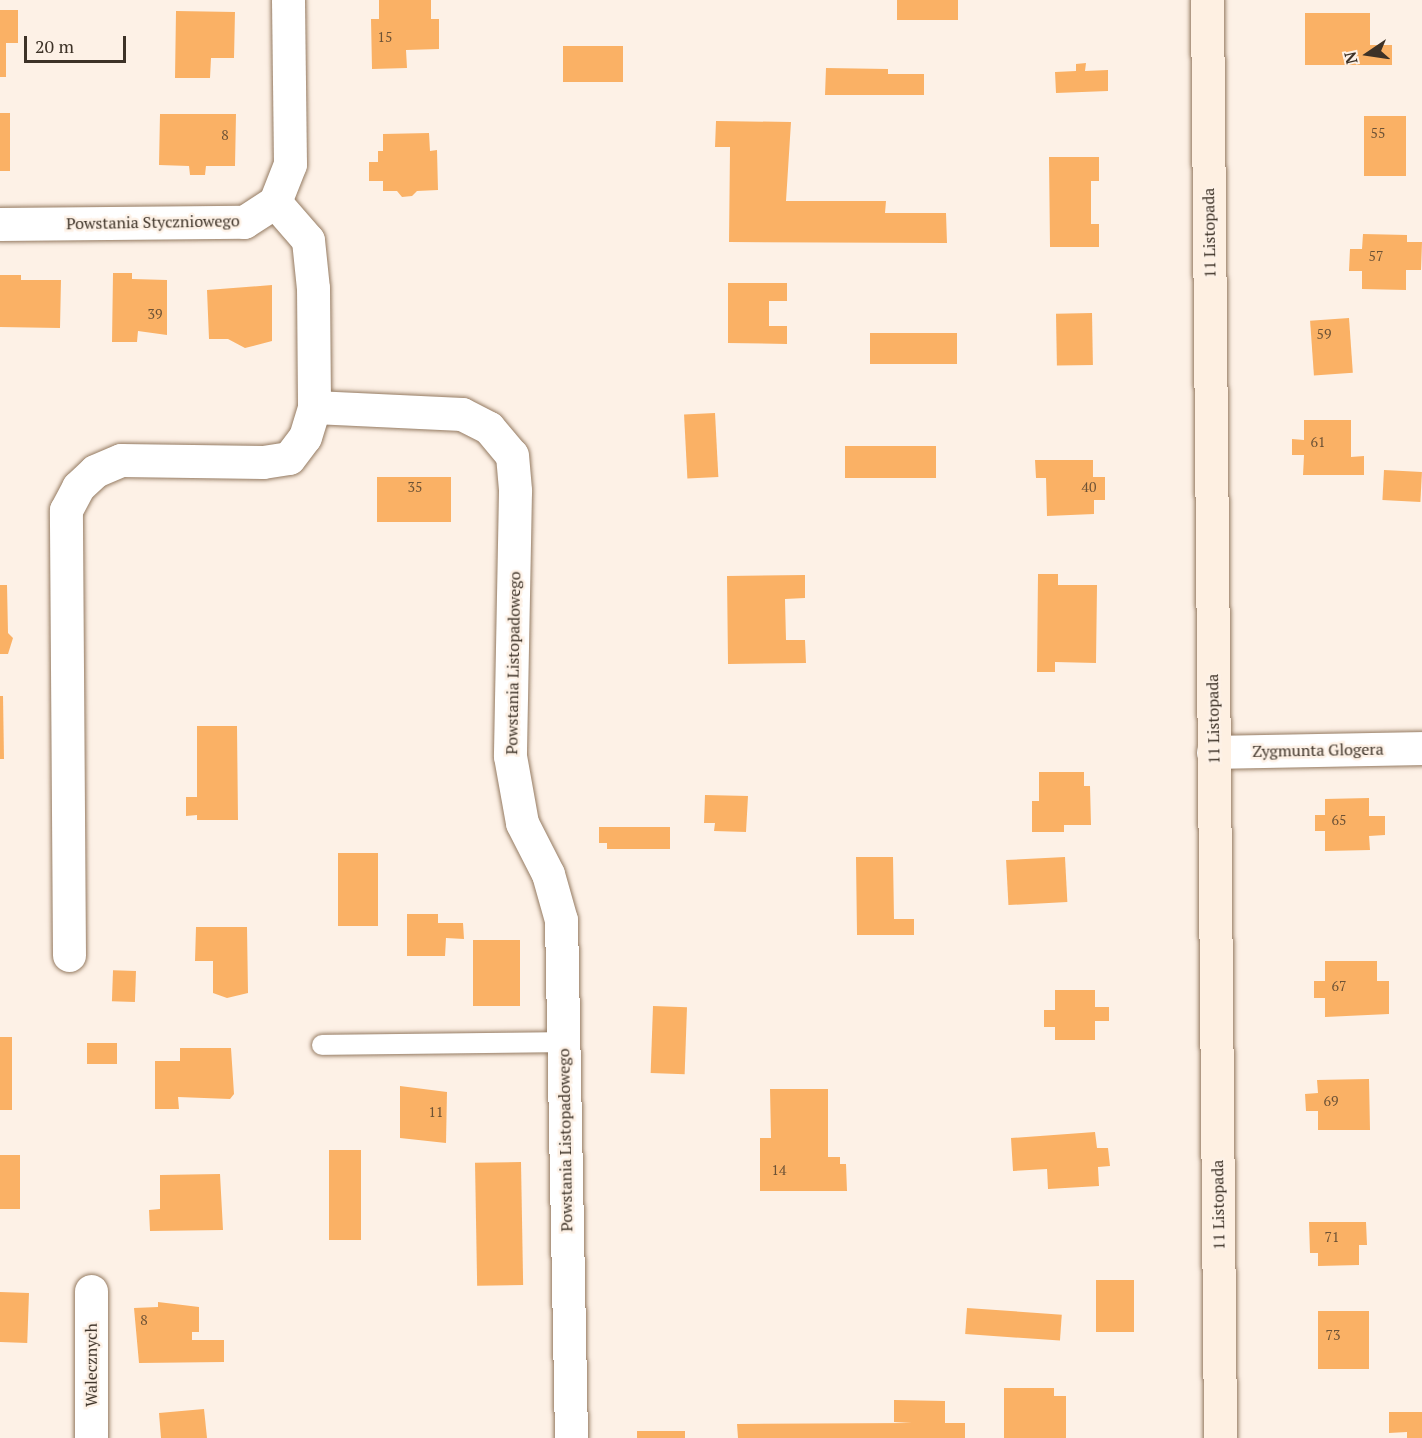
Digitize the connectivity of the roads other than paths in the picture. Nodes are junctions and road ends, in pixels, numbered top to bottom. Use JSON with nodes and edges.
{"nodes":[{"id":1,"x":288,"y":0,"type":"edge"},
{"id":2,"x":1207,"y":0,"type":"edge"},
{"id":3,"x":275,"y":202,"type":"junction"},
{"id":4,"x":0,"y":224,"type":"edge"},
{"id":5,"x":314,"y":407,"type":"junction"},
{"id":6,"x":1422,"y":748,"type":"edge"},
{"id":7,"x":1214,"y":752,"type":"junction"},
{"id":8,"x":69,"y":955,"type":"dead end"},
{"id":9,"x":563,"y":1042,"type":"junction"},
{"id":10,"x":322,"y":1045,"type":"dead end"},
{"id":11,"x":91,"y":1291,"type":"dead end"},
{"id":12,"x":91,"y":1438,"type":"edge"},
{"id":13,"x":571,"y":1438,"type":"edge"},
{"id":14,"x":1220,"y":1438,"type":"edge"}],
"edges":[{"from":1,"to":3,"type":"street"},
{"from":2,"to":7,"type":"main road","name":"11 Listopada"},
{"from":3,"to":4,"type":"street","name":"Powstania Styczniowego"},
{"from":3,"to":5,"type":"street"},
{"from":5,"to":8,"type":"street"},
{"from":5,"to":9,"type":"street","name":"Powstania Listopadowego"},
{"from":6,"to":7,"type":"street","name":"Zygmunta Glogera"},
{"from":7,"to":14,"type":"main road","name":"11 Listopada"},
{"from":9,"to":10,"type":"lane"},
{"from":9,"to":13,"type":"street","name":"Powstania Listopadowego"},
{"from":11,"to":12,"type":"street","name":"Walecznych"}]}
